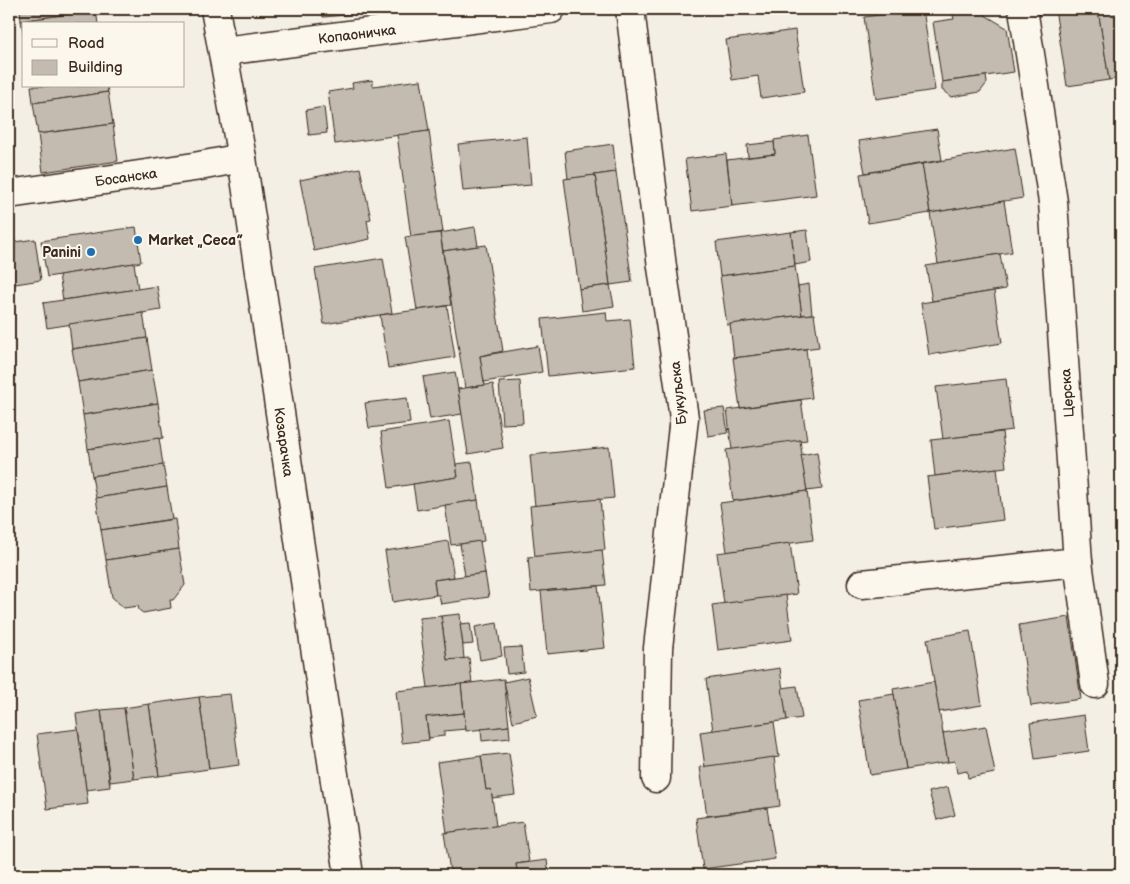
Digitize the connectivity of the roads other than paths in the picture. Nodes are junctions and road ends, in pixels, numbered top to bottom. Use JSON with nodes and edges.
{"nodes":[{"id":1,"x":215,"y":9,"type":"edge"},
{"id":2,"x":551,"y":9,"type":"edge"},
{"id":3,"x":630,"y":9,"type":"edge"},
{"id":4,"x":1024,"y":9,"type":"edge"},
{"id":5,"x":223,"y":51,"type":"junction"},
{"id":6,"x":242,"y":158,"type":"junction"},
{"id":7,"x":9,"y":194,"type":"edge"},
{"id":8,"x":1078,"y":562,"type":"junction"},
{"id":9,"x":862,"y":584,"type":"dead end"},
{"id":10,"x":1095,"y":684,"type":"dead end"},
{"id":11,"x":656,"y":778,"type":"dead end"},
{"id":12,"x":348,"y":875,"type":"edge"}],
"edges":[{"from":1,"to":5,"type":"street","name":"Козарачка"},
{"from":2,"to":5,"type":"street","name":"Копаоничка"},
{"from":3,"to":11,"type":"street","name":"Букуљска"},
{"from":4,"to":8,"type":"street","name":"Церска"},
{"from":5,"to":6,"type":"street","name":"Козарачка"},
{"from":6,"to":7,"type":"street","name":"Босанска"},
{"from":6,"to":12,"type":"street","name":"Козарачка"},
{"from":8,"to":9,"type":"street"},
{"from":8,"to":10,"type":"street","name":"Церска"}]}
